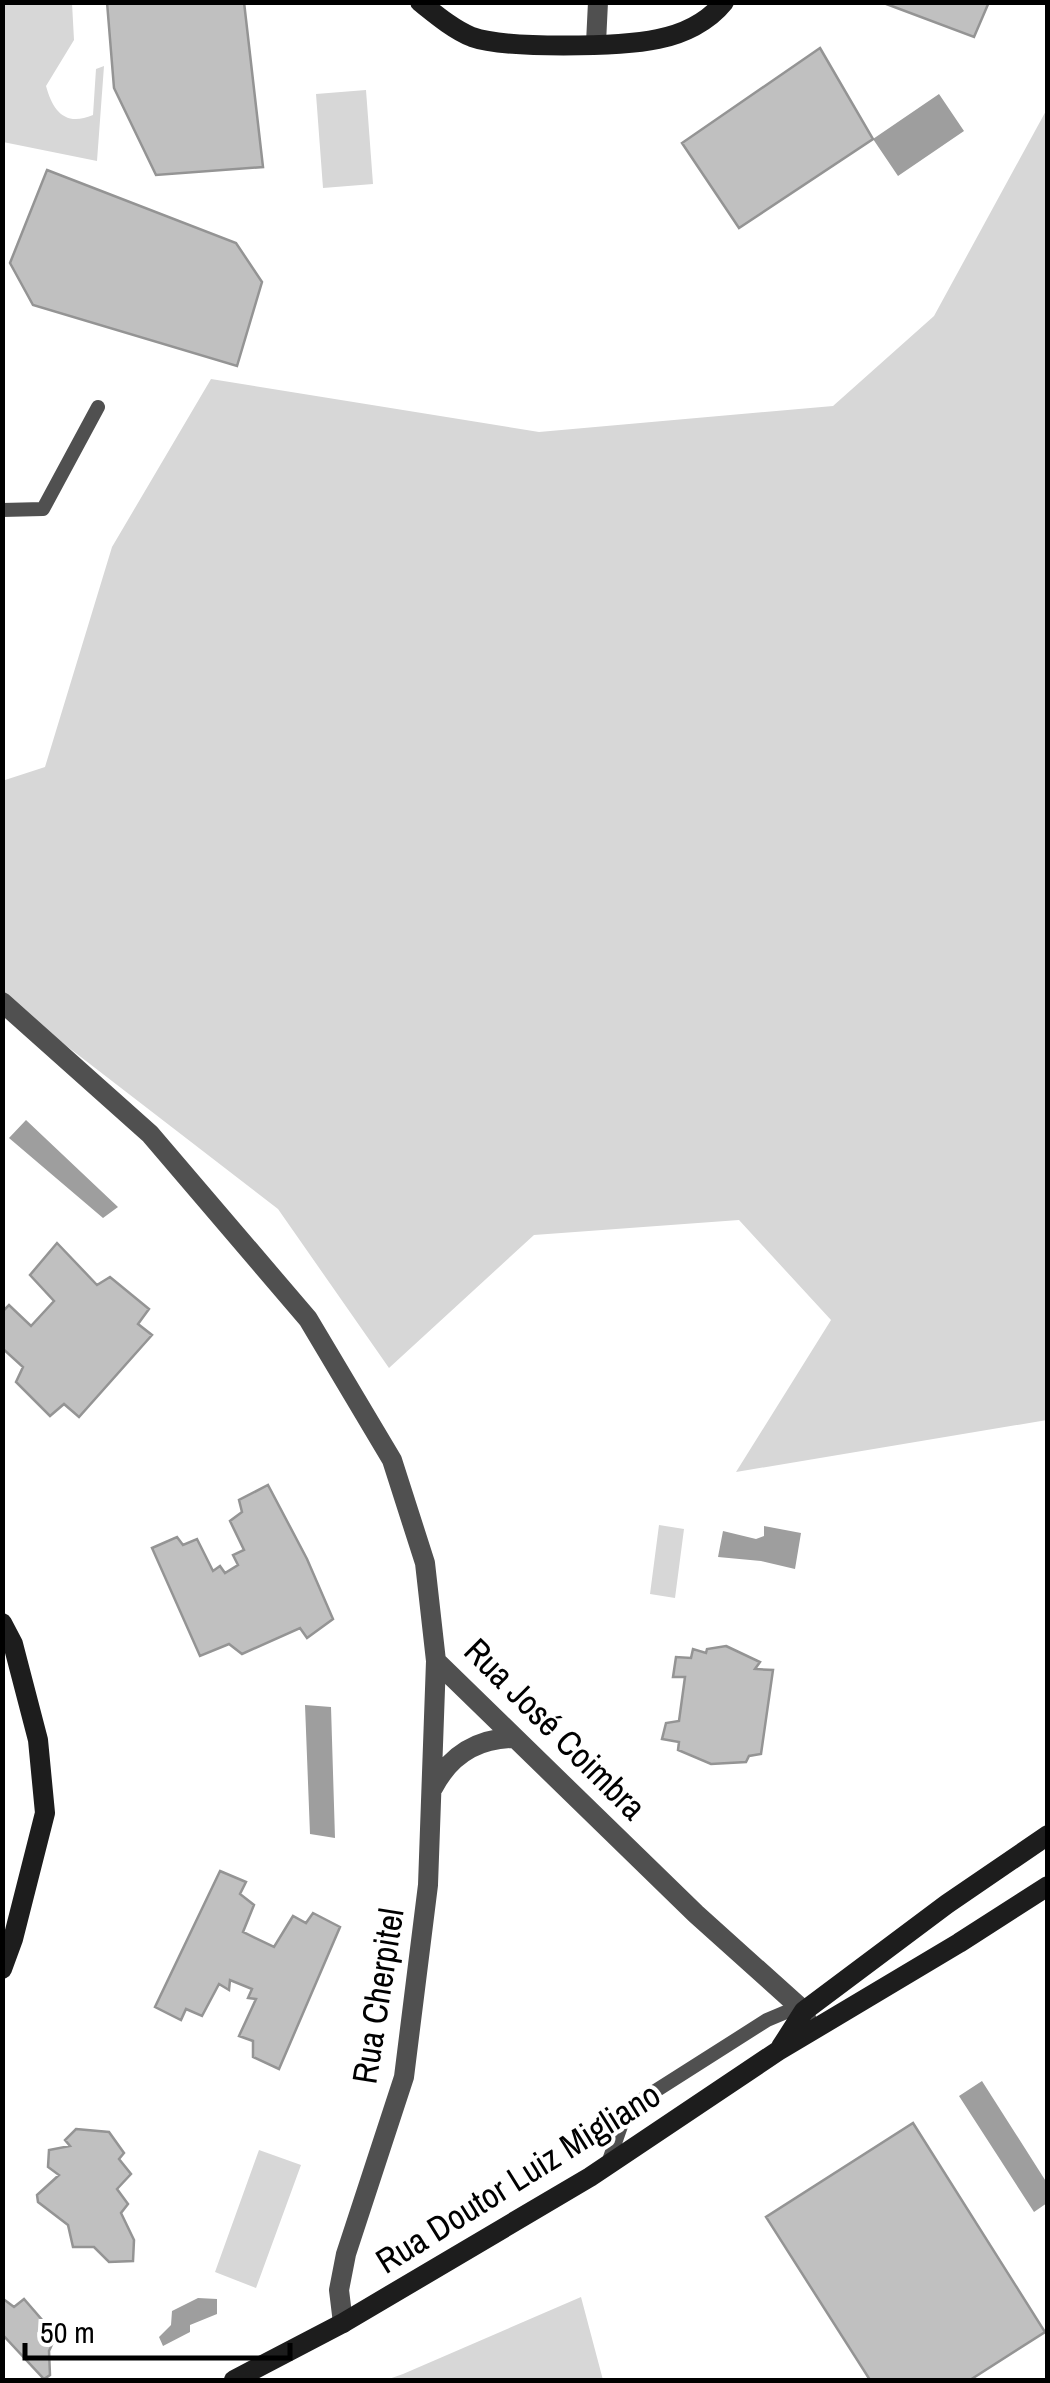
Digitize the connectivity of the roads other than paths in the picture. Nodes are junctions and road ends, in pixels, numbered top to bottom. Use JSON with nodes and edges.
{"nodes":[{"id":1,"x":420,"y":2,"type":"edge"},
{"id":2,"x":598,"y":2,"type":"edge"},
{"id":3,"x":724,"y":2,"type":"edge"},
{"id":4,"x":596,"y":43,"type":"junction"},
{"id":5,"x":98,"y":406,"type":"dead end"},
{"id":6,"x":2,"y":510,"type":"edge"},
{"id":7,"x":2,"y":1002,"type":"edge"},
{"id":8,"x":2,"y":1623,"type":"edge"},
{"id":9,"x":436,"y":1661,"type":"junction"},
{"id":10,"x":516,"y":1738,"type":"junction"},
{"id":11,"x":431,"y":1790,"type":"junction"},
{"id":12,"x":1048,"y":1835,"type":"edge"},
{"id":13,"x":1048,"y":1886,"type":"edge"},
{"id":14,"x":2,"y":1969,"type":"edge"},
{"id":15,"x":804,"y":2011,"type":"junction"},
{"id":16,"x":828,"y":2024,"type":"junction"},
{"id":17,"x":804,"y":2037,"type":"junction"},
{"id":18,"x":778,"y":2050,"type":"junction"},
{"id":19,"x":607,"y":2166,"type":"junction"},
{"id":20,"x":343,"y":2323,"type":"junction"},
{"id":21,"x":234,"y":2380,"type":"edge"}],
"edges":[{"from":1,"to":4,"type":"main road"},
{"from":2,"to":4,"type":"street"},
{"from":3,"to":4,"type":"main road"},
{"from":5,"to":6,"type":"lane"},
{"from":7,"to":9,"type":"street","name":"Rua José Coimbra"},
{"from":8,"to":14,"type":"main road"},
{"from":9,"to":10,"type":"street","name":"Rua José Coimbra"},
{"from":9,"to":11,"type":"street","name":"Rua Cherpitel"},
{"from":10,"to":11,"type":"street"},
{"from":10,"to":15,"type":"street","name":"Rua José Coimbra"},
{"from":11,"to":20,"type":"street","name":"Rua Cherpitel"},
{"from":12,"to":15,"type":"main road","name":"Rua Doutor Luiz Migliano"},
{"from":13,"to":16,"type":"main road","name":"Rua Doutor Luiz Migliano"},
{"from":15,"to":16,"type":"lane"},
{"from":15,"to":17,"type":"street"},
{"from":15,"to":18,"type":"main road","name":"Rua Doutor Luiz Migliano"},
{"from":15,"to":19,"type":"lane"},
{"from":16,"to":17,"type":"main road","name":"Rua Doutor Luiz Migliano"},
{"from":17,"to":18,"type":"main road","name":"Rua Doutor Luiz Migliano"},
{"from":18,"to":19,"type":"main road","name":"Rua Doutor Luiz Migliano"},
{"from":19,"to":20,"type":"main road","name":"Rua Doutor Luiz Migliano"},
{"from":20,"to":21,"type":"main road","name":"Rua Doutor Luiz Migliano"}]}
